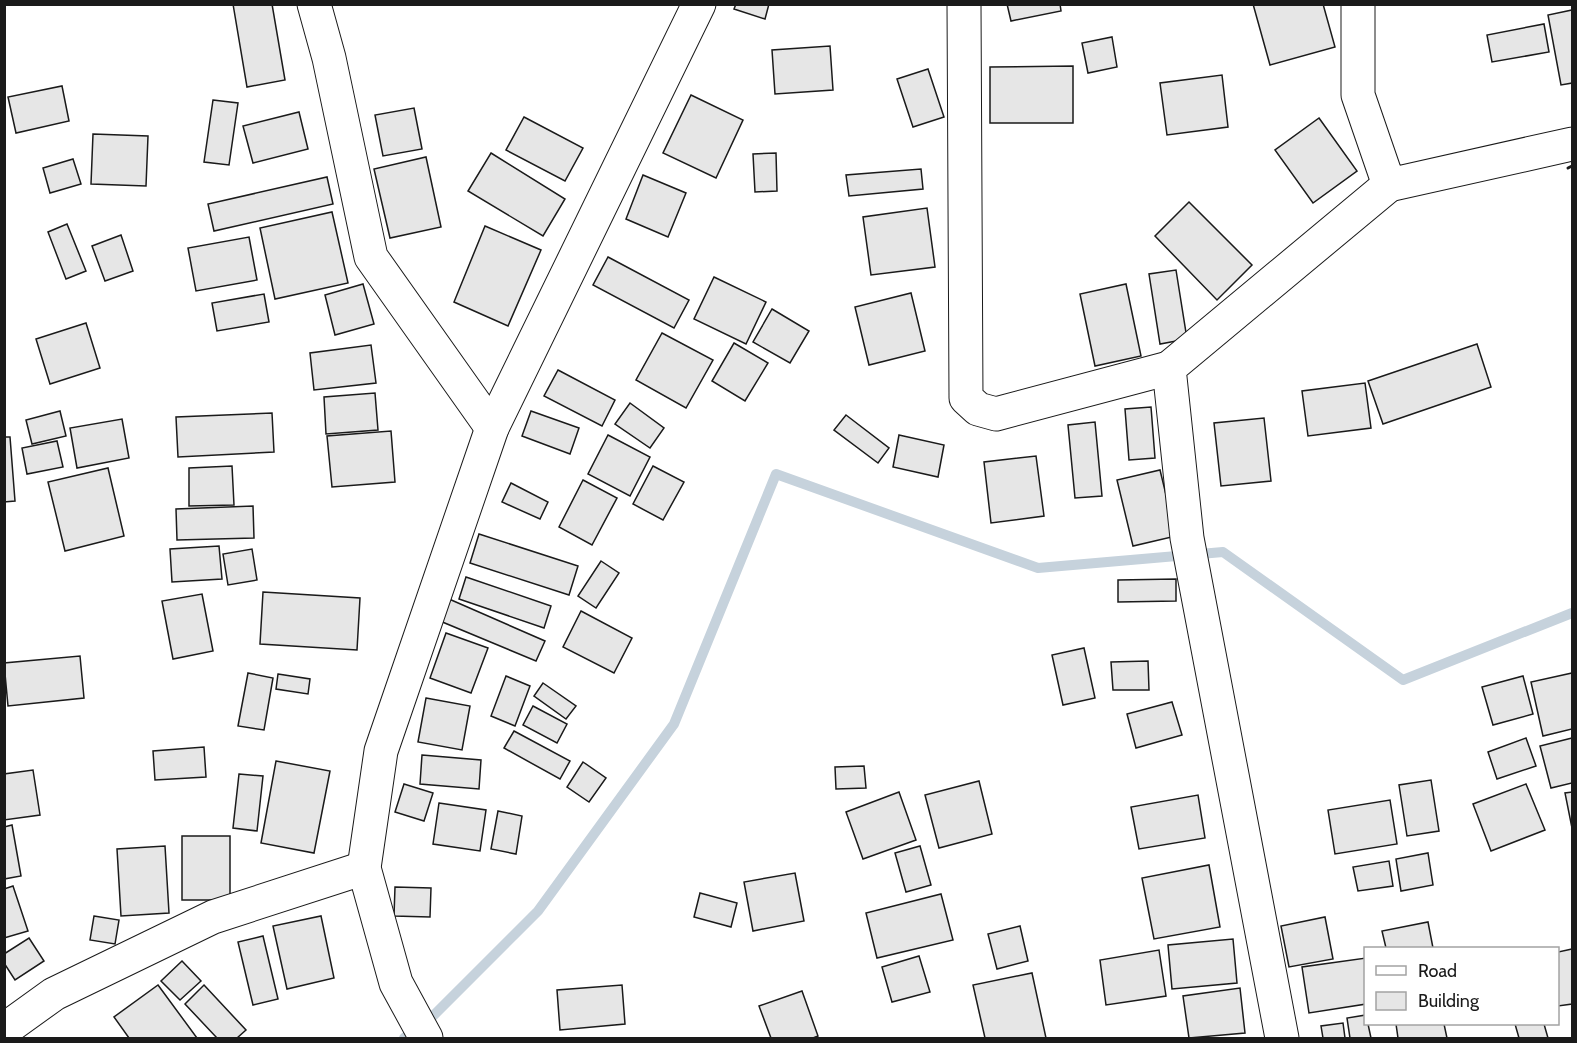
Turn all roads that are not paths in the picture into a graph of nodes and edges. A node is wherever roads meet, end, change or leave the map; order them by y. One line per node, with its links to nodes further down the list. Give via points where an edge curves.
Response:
1 (314, 4): 8 (street, via 371,257)
2 (699, 4): 8 (street)
3 (964, 4): 7 (street, via 966,398 978,410 996,414)
4 (1358, 4): 6 (street, via 1358,95)
5 (1572, 144): 6 (street)
6 (1389, 185): 7 (street)
7 (1168, 369): 12 (street, via 1186,538)
8 (492, 428): 9 (street, via 381,751)
9 (364, 868): 10 (street, via 213,917 54,994); 11 (street, via 396,983)
10 (4, 1030)
11 (426, 1038)
12 (1282, 1038)

